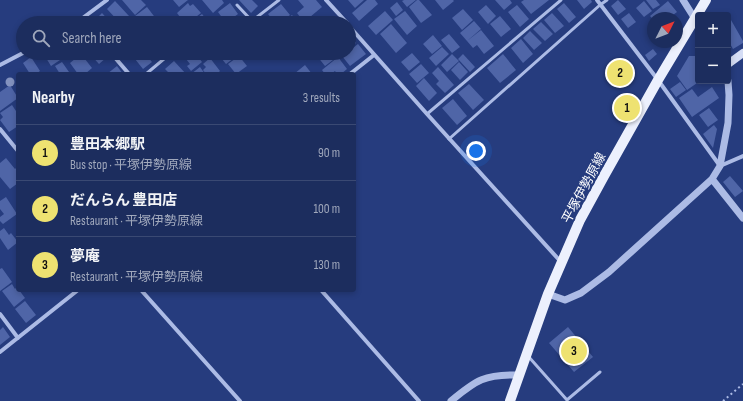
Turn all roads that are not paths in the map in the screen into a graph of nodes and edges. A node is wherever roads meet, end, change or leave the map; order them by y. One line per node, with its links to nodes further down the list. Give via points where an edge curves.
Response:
1 (107, 0): 12 (street)
2 (279, 0): 14 (lane)
3 (326, 0): 15 (street)
4 (561, 0): 31 (lane)
5 (597, 0): 10 (street)
6 (607, 0): 10 (lane)
7 (683, 0): 16 (street)
8 (706, 0): 11 (main road, 平塚伊勢原線)
9 (237, 5): 13 (lane)
10 (600, 5): 29 (street); 33 (lane)
11 (701, 12)
12 (89, 16)
13 (247, 16)
14 (258, 16)
15 (341, 16)
16 (695, 20)
17 (695, 24): 29 (main road, 平塚伊勢原線)
18 (356, 34): 20 (street)
19 (743, 53): 24 (main road)
20 (374, 55): 28 (street); 31 (street)
21 (16, 57): 25 (street)
22 (117, 60): 26 (street)
23 (163, 60): 27 (lane)
24 (731, 62)
25 (0, 65)
26 (128, 72)
27 (148, 72)
28 (353, 72)
29 (658, 80): 36 (street); 39 (main road, 平塚伊勢原線, via 580,220)
30 (728, 84): 36 (street, via 728,123)
31 (427, 114): 33 (street)
32 (0, 129): 34 (street)
33 (449, 139): 39 (street)
34 (16, 149)
35 (743, 156): 36 (street)
36 (720, 166): 37 (street)
37 (712, 179): 38 (street); 43 (street, via 609,272 581,293 565,300)
38 (743, 218)
39 (562, 263): 43 (main road, 平塚伊勢原線)
40 (76, 292): 45 (street)
41 (143, 292): 50 (street)
42 (323, 292): 51 (street)
43 (548, 294): 47 (main road, 平塚伊勢原線)
44 (0, 314): 45 (street)
45 (18, 338): 46 (street)
46 (0, 352)
47 (527, 355): 48 (lane, via 567,400); 49 (main road, 平塚伊勢原線)
48 (600, 372)
49 (519, 375): 52 (street, via 501,374 488,377 470,385); 53 (main road, 平塚伊勢原線)
50 (240, 401)
51 (419, 401)
52 (451, 401)
53 (510, 401)

